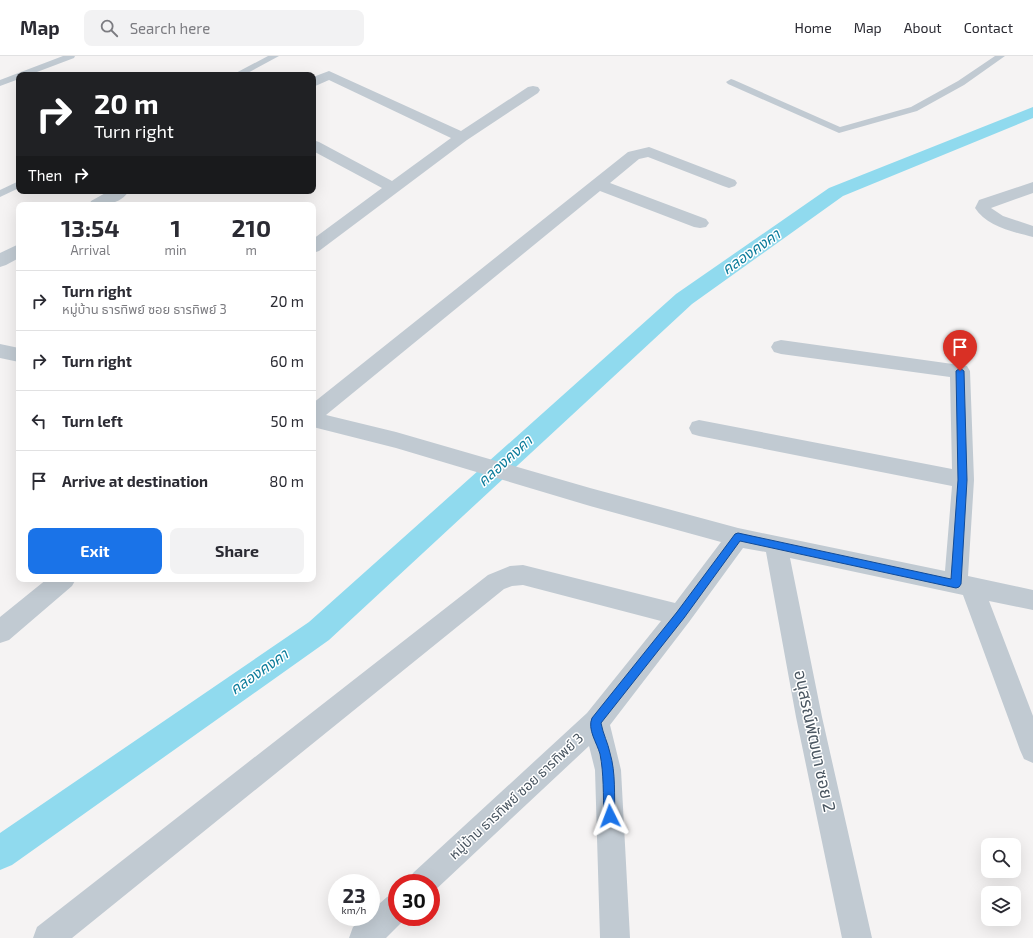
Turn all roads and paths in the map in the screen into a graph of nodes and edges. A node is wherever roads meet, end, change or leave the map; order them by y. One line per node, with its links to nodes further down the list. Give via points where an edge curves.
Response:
1 (71, 56): 4 (lane)
2 (275, 56): 5 (lane)
3 (1001, 56): 8 (lane, via 914,110 839,130)
4 (28, 72)
5 (243, 72)
6 (16, 77): 9 (lane)
7 (316, 82): 11 (street, via 329,75)
8 (731, 82)
9 (0, 83)
10 (533, 90): 11 (street)
11 (462, 137): 16 (street)
12 (316, 147): 16 (street)
13 (729, 183): 14 (street, via 649,152 634,155)
14 (598, 184): 21 (street); 29 (street)
15 (16, 186): 18 (lane)
16 (394, 188): 23 (street)
17 (1033, 188): 22 (street, via 985,204 983,208 991,217)
18 (0, 194)
19 (117, 194): 20 (street)
20 (102, 202)
21 (700, 223)
22 (1033, 232)
23 (316, 245)
24 (16, 252): 25 (street)
25 (0, 261)
26 (781, 347): 32 (street, via 960,371)
27 (0, 350): 28 (street)
28 (16, 354)
29 (316, 412)
30 (316, 420): 33 (street)
31 (699, 428): 32 (street)
32 (963, 480): 36 (street)
33 (738, 537): 34 (street); 38 (street, หมู่บ้าน ธารทิพย์ ซอย ธารทิพย์ 3)
34 (776, 544): 36 (street); 47 (street, อนุสรณ์พัฒนา ซอย 2, via 809,717)
35 (60, 582): 39 (street)
36 (964, 586): 37 (street); 41 (street)
37 (1033, 600)
38 (680, 615): 40 (street, หมู่บ้าน ธารทิพย์ ซอย ธารทิพย์ 3); 44 (street, via 523,575 510,576 496,582)
39 (0, 632)
40 (596, 722): 42 (street, หมู่บ้าน ธารทิพย์ ซอย ธารทิพย์ 3); 46 (street, via 608,770)
41 (1033, 750)
42 (433, 874)
43 (388, 915): 45 (street)
44 (48, 938)
45 (364, 938)
46 (615, 938)
47 (857, 938)

